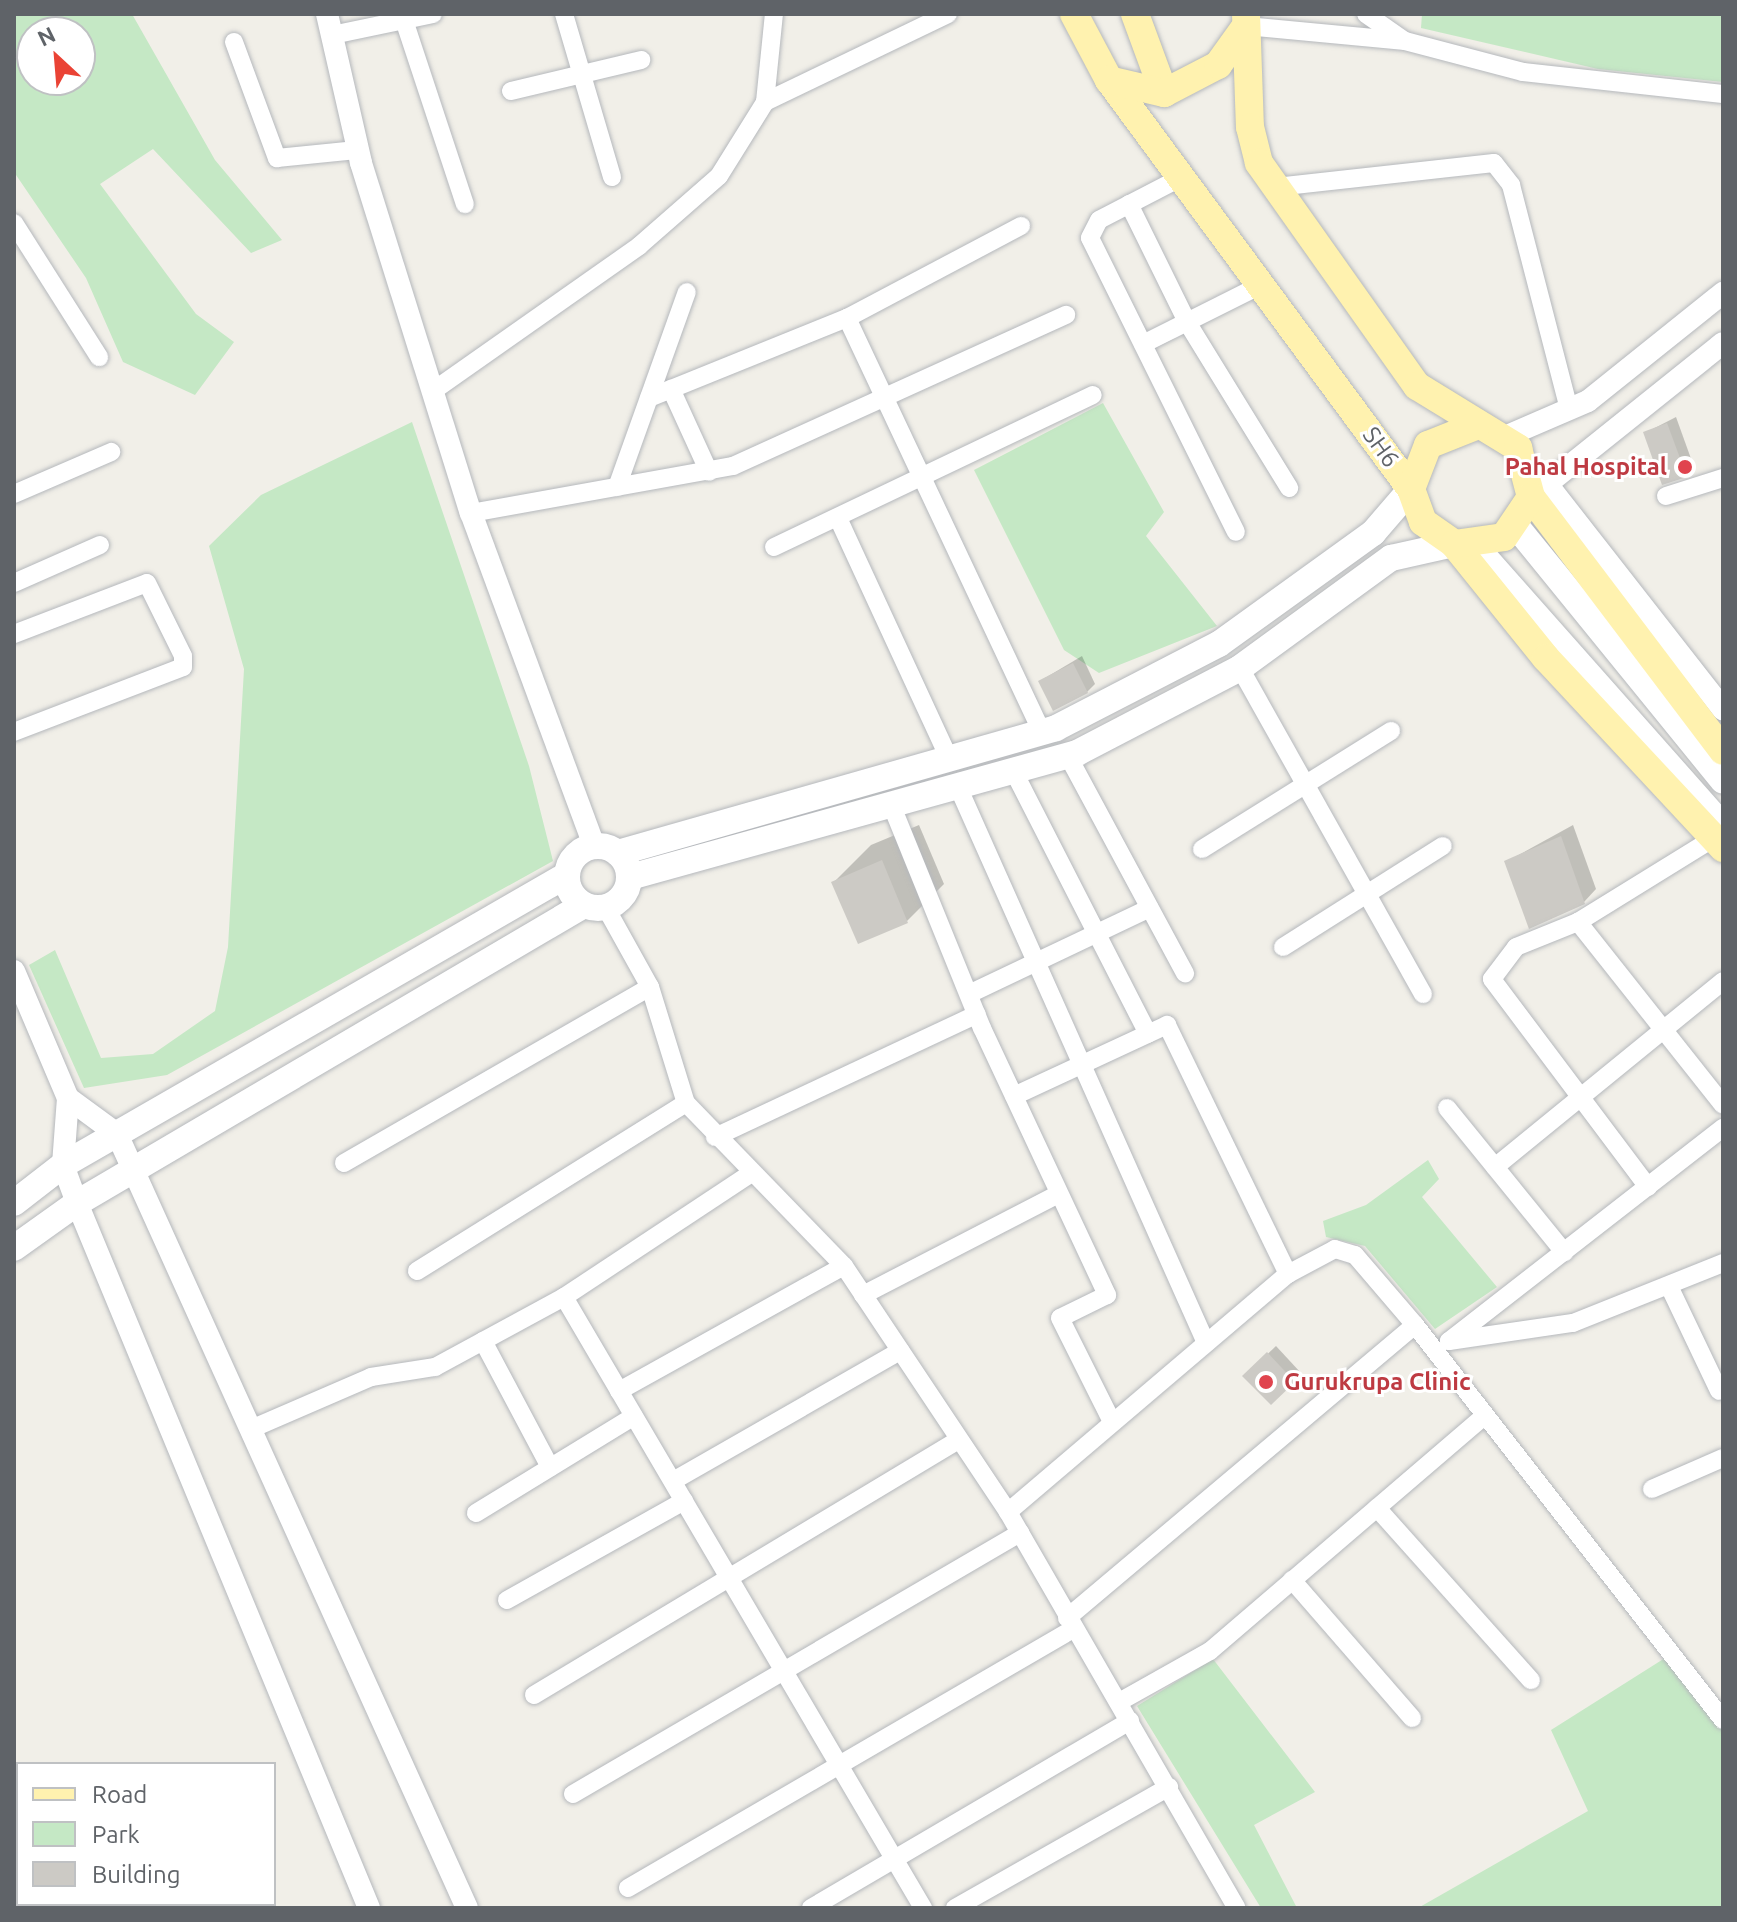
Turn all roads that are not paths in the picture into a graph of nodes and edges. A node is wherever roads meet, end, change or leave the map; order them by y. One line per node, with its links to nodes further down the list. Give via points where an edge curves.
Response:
1 (433, 14): 9 (street)
2 (564, 14): 16 (street)
3 (774, 14): 21 (street)
4 (948, 14): 21 (street)
5 (1063, 14): 14 (main road)
6 (1074, 14): 14 (main road, SH6)
7 (1135, 14): 19 (main road)
8 (1366, 14): 12 (street)
9 (404, 20): 11 (street); 26 (street)
10 (1246, 20): 12 (street); 19 (main road, via 1218,65); 25 (main road, via 1250,127 1259,163)
11 (329, 24): 22 (street)
12 (1405, 41): 20 (street, via 1523,72)
13 (234, 42): 22 (street, via 277,158)
14 (1086, 42): 17 (main road, SH6)
15 (641, 60): 16 (street)
16 (581, 73): 18 (street); 23 (street)
17 (1109, 80): 19 (main road); 24 (main road, SH6)
18 (511, 91)
19 (1164, 93)
20 (1723, 94)
21 (765, 102): 40 (street, via 747,138 686,210)
22 (357, 150): 40 (street)
23 (612, 177)
24 (1182, 177): 27 (street); 30 (main road, SH6)
25 (1276, 187): 44 (street, via 1494,163 1511,185); 45 (main road, via 1417,386)
26 (465, 204)
27 (1129, 204): 35 (street); 37 (street, via 1094,224 1090,238)
28 (14, 223): 38 (street)
29 (1021, 226): 34 (street)
30 (1261, 285): 35 (street); 53 (main road, SH6)
31 (687, 292): 42 (street)
32 (1723, 293): 44 (street)
33 (1066, 315): 43 (street)
34 (847, 318): 39 (street); 43 (street)
35 (1187, 322): 37 (street); 52 (street)
36 (1723, 343): 54 (street)
37 (1143, 344): 60 (street)
38 (99, 357)
39 (671, 389): 42 (street); 48 (street)
40 (433, 391): 57 (street)
41 (1093, 395): 49 (street)
42 (649, 398): 51 (street)
43 (886, 399): 48 (street); 49 (street)
44 (1569, 410): 46 (street)
45 (1476, 426): 46 (main road); 53 (main road, via 1428,445)
46 (1507, 436): 54 (main road, via 1528,463)
47 (111, 452): 55 (street)
48 (709, 472): 51 (street)
49 (923, 478): 58 (street); 70 (street)
50 (1723, 478): 56 (street)
51 (617, 487): 57 (street)
52 (1289, 488)
53 (1411, 489): 62 (main road, SH6, via 1423,522); 70 (main road, via 1373,533 1219,644)
54 (1539, 490): 59 (main road); 67 (street); 71 (main road, via 1596,590)
55 (14, 494)
56 (1666, 496)
57 (471, 513): 81 (street)
58 (838, 518): 63 (street); 73 (street)
59 (1516, 526): 62 (main road); 75 (main road)
60 (1236, 532)
61 (100, 545): 64 (street)
62 (1464, 545): 66 (main road, via 1391,558); 79 (main road, SH6, via 1546,658)
63 (774, 547)
64 (14, 583)
65 (14, 634): 69 (street, via 147,583 183,656 183,667)
66 (1240, 668): 72 (main road); 77 (street)
67 (1723, 709)
68 (1391, 731): 77 (street)
69 (14, 732)
70 (1042, 732): 73 (main road)
71 (1723, 751)
72 (1068, 756): 74 (main road); 87 (street)
73 (949, 758): 81 (main road)
74 (1014, 772): 76 (main road); 89 (street)
75 (1723, 781)
76 (959, 789): 78 (main road); 91 (street)
77 (1307, 790): 82 (street); 85 (street)
78 (893, 809): 84 (main road); 96 (street)
79 (1720, 838): 88 (street)
80 (1443, 846): 85 (street)
81 (606, 849): 83 (main road, via 575,856); 84 (main road)
82 (1202, 849)
83 (567, 875): 86 (main road); 109 (main road)
84 (630, 877): 86 (main road, via 623,897)
85 (1365, 891): 90 (street); 97 (street)
86 (595, 906): 95 (street); 114 (main road)
87 (1150, 908): 89 (street); 93 (street)
88 (1578, 922): 99 (street); 103 (street, via 1516,947 1492,979)
89 (1097, 934): 91 (street); 100 (street)
90 (1283, 947)
91 (1039, 962): 96 (street); 101 (street)
92 (14, 971): 104 (street)
93 (1185, 973)
94 (1723, 981): 99 (street)
95 (650, 987): 105 (street); 111 (street)
96 (969, 994): 98 (street)
97 (1423, 994)
98 (977, 1014): 102 (street); 110 (street)
99 (1666, 1030): 103 (street); 106 (street)
100 (1148, 1034): 101 (street); 125 (street, via 1167,1025)
101 (1083, 1067): 102 (street); 133 (street)
102 (1014, 1096): 117 (street)
103 (1579, 1097): 113 (street); 116 (street)
104 (68, 1098): 109 (street); 112 (street)
105 (686, 1103): 110 (street); 124 (street)
106 (1723, 1105)
107 (1447, 1108): 113 (street)
108 (1723, 1128): 116 (street)
109 (117, 1134): 112 (main road); 114 (street)
110 (715, 1137): 115 (street)
111 (344, 1163)
112 (63, 1165): 118 (main road); 119 (street)
113 (1495, 1167): 121 (street)
114 (134, 1172): 119 (main road); 140 (street)
115 (751, 1173): 123 (street); 128 (street)
116 (1648, 1187): 121 (street)
117 (1059, 1194): 127 (street); 139 (street, via 1107,1295 1060,1318)
118 (14, 1203)
119 (77, 1203): 120 (main road); 168 (street)
120 (14, 1248)
121 (1564, 1252): 132 (street)
122 (1723, 1263): 126 (street)
123 (844, 1266): 127 (street); 135 (street)
124 (417, 1271)
125 (1288, 1274): 129 (street, via 1335,1249 1355,1255); 133 (street)
126 (1669, 1286): 132 (street, via 1573,1323); 136 (street)
127 (863, 1295): 134 (street)
128 (564, 1297): 130 (street); 135 (street)
129 (1415, 1325): 131 (street); 154 (street)
130 (483, 1341): 140 (street, via 435,1367 371,1377); 143 (street)
131 (1427, 1341): 132 (street); 138 (street)
132 (1449, 1341)
133 (1206, 1343): 139 (street)
134 (900, 1351): 141 (street); 144 (street)
135 (619, 1391): 137 (street)
136 (1719, 1391)
137 (634, 1416): 143 (street); 144 (street)
138 (1483, 1417): 147 (street); 160 (street)
139 (1112, 1422): 148 (street)
140 (251, 1429): 169 (street)
141 (959, 1440): 148 (street); 151 (street)
142 (1723, 1458): 145 (street)
143 (550, 1467): 149 (street)
144 (673, 1481): 146 (street)
145 (1652, 1489)
146 (684, 1501): 151 (street); 153 (street)
147 (1377, 1508): 152 (street); 156 (street)
148 (1008, 1512): 150 (street)
149 (476, 1513)
150 (1020, 1533): 154 (street); 155 (street)
151 (728, 1576): 155 (street); 157 (street)
152 (1292, 1580): 158 (street, via 1210,1651); 159 (street)
153 (507, 1600)
154 (1070, 1624): 158 (street); 162 (street)
155 (783, 1669): 162 (street); 164 (street)
156 (1531, 1680)
157 (534, 1695)
158 (1119, 1702): 161 (street)
159 (1412, 1718)
160 (1723, 1720)
161 (1130, 1721): 163 (street); 165 (street)
162 (841, 1768): 165 (street); 166 (street)
163 (1169, 1787): 167 (street); 172 (street)
164 (573, 1794)
165 (895, 1860): 170 (street); 171 (street)
166 (628, 1888)
167 (1229, 1905)
168 (369, 1908)
169 (467, 1908)
170 (811, 1908)
171 (923, 1908)
172 (955, 1908)

